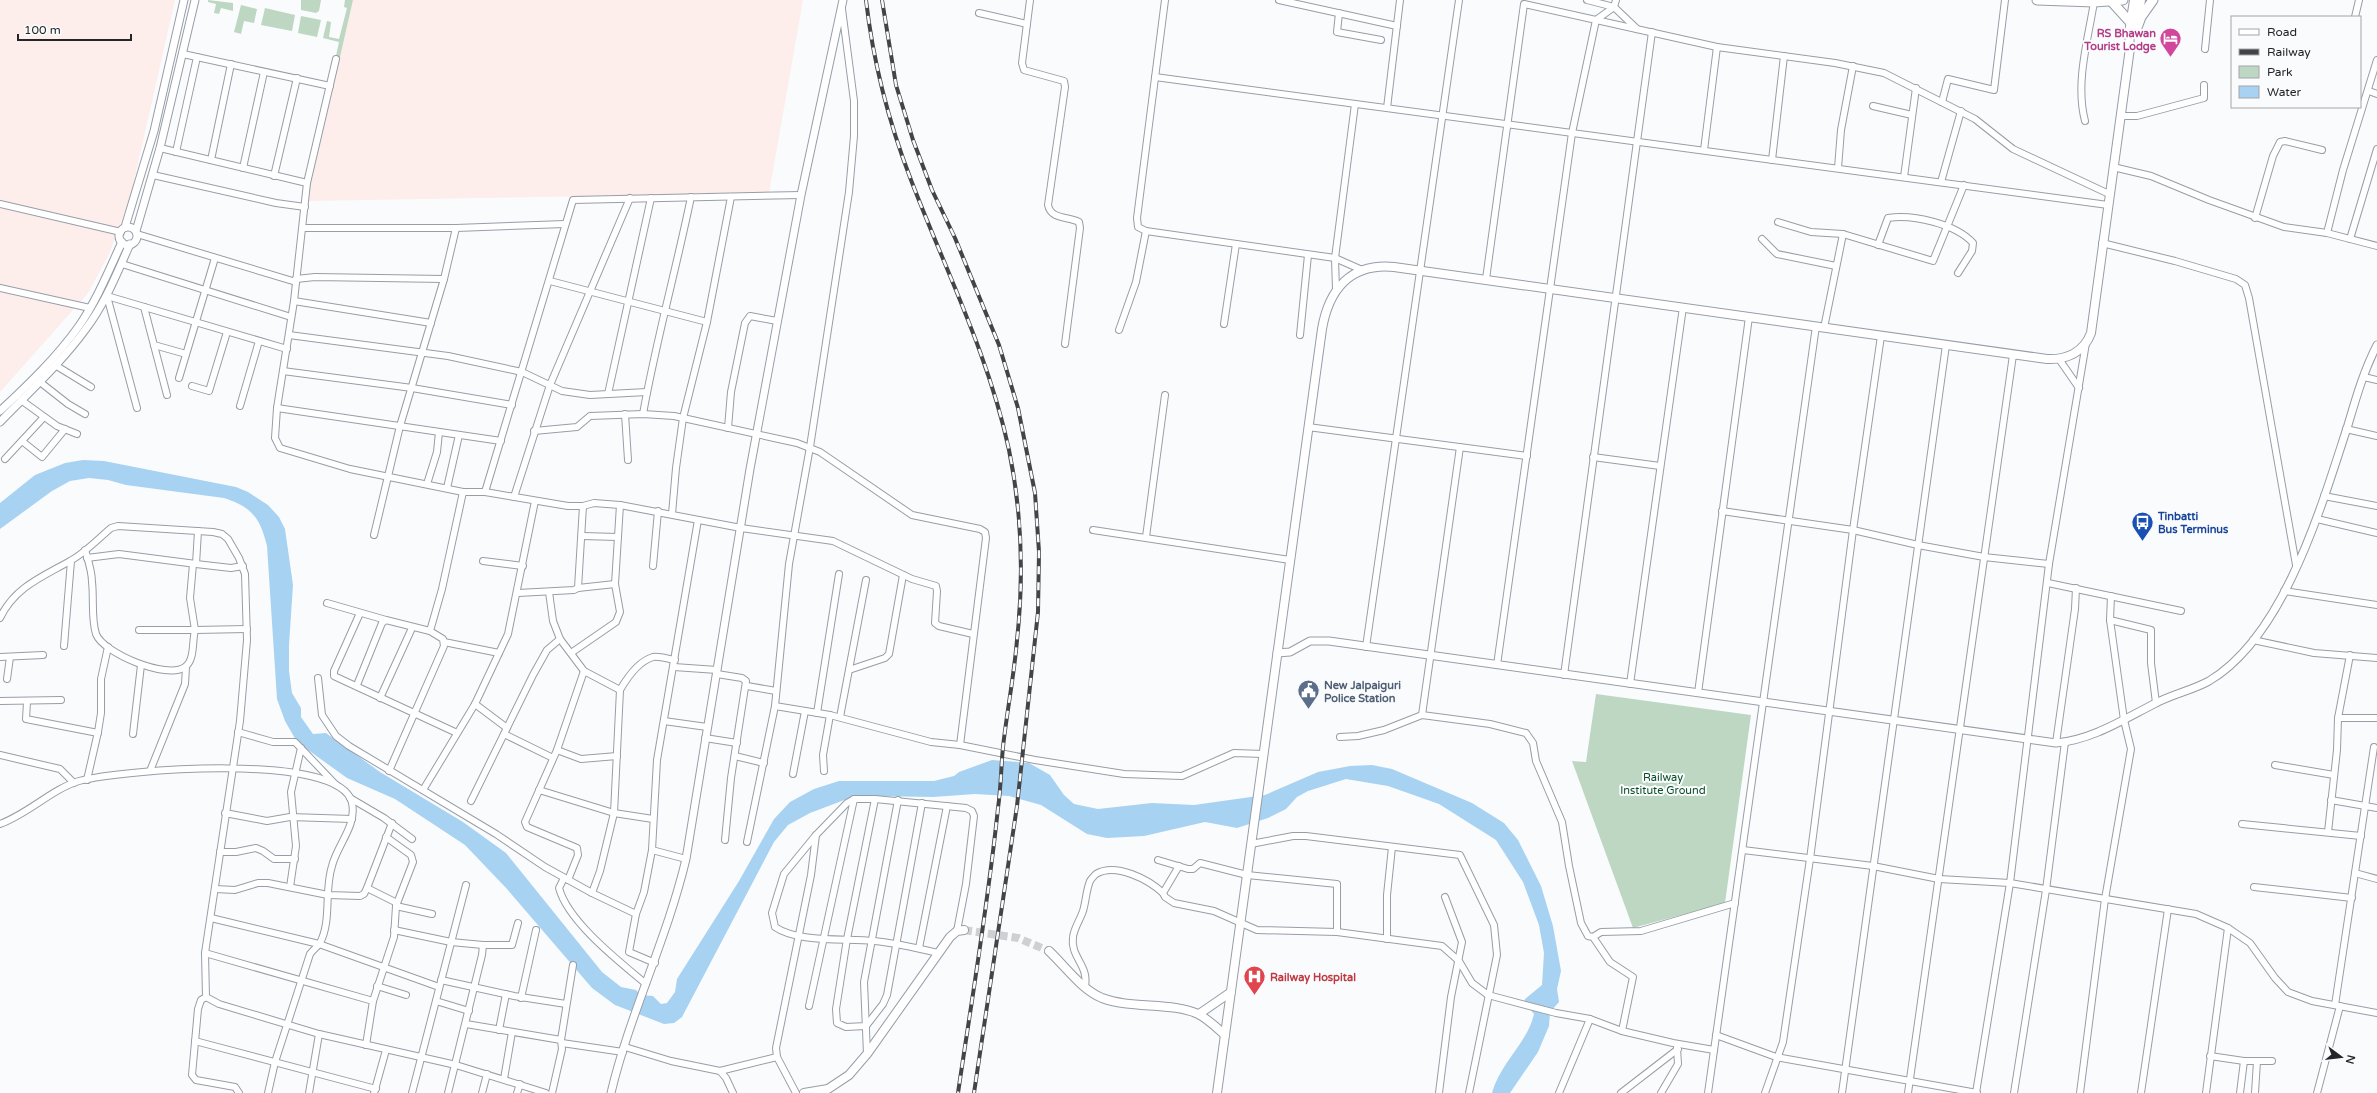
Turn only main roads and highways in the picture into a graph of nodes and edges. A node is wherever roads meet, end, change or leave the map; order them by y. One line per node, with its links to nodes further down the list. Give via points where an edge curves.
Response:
1 (2037, 0): 6 (main road)
2 (2123, 0): 6 (main road)
3 (2134, 0): 7 (main road)
4 (2141, 0): 8 (main road)
5 (2153, 0): 8 (main road, via 2140,17)
6 (2112, 2): 7 (main road)
7 (2131, 23): 9 (main road)
8 (2135, 33): 9 (main road)
9 (2130, 48): 12 (main road, via 2091,333 2086,343 2073,354 2059,359 2013,355 1386,266 1362,270 1348,278 1336,290 1323,320)
10 (960, 931): 15 (main road, via 938,952 867,1054 840,1083 828,1089)
11 (1049, 951): 13 (main road, via 1085,986 1102,998)
12 (1231, 992): 13 (main road); 14 (main road)
13 (1199, 1014): 14 (main road)
14 (1225, 1035): 16 (main road)
15 (804, 1093)
16 (1217, 1093)

